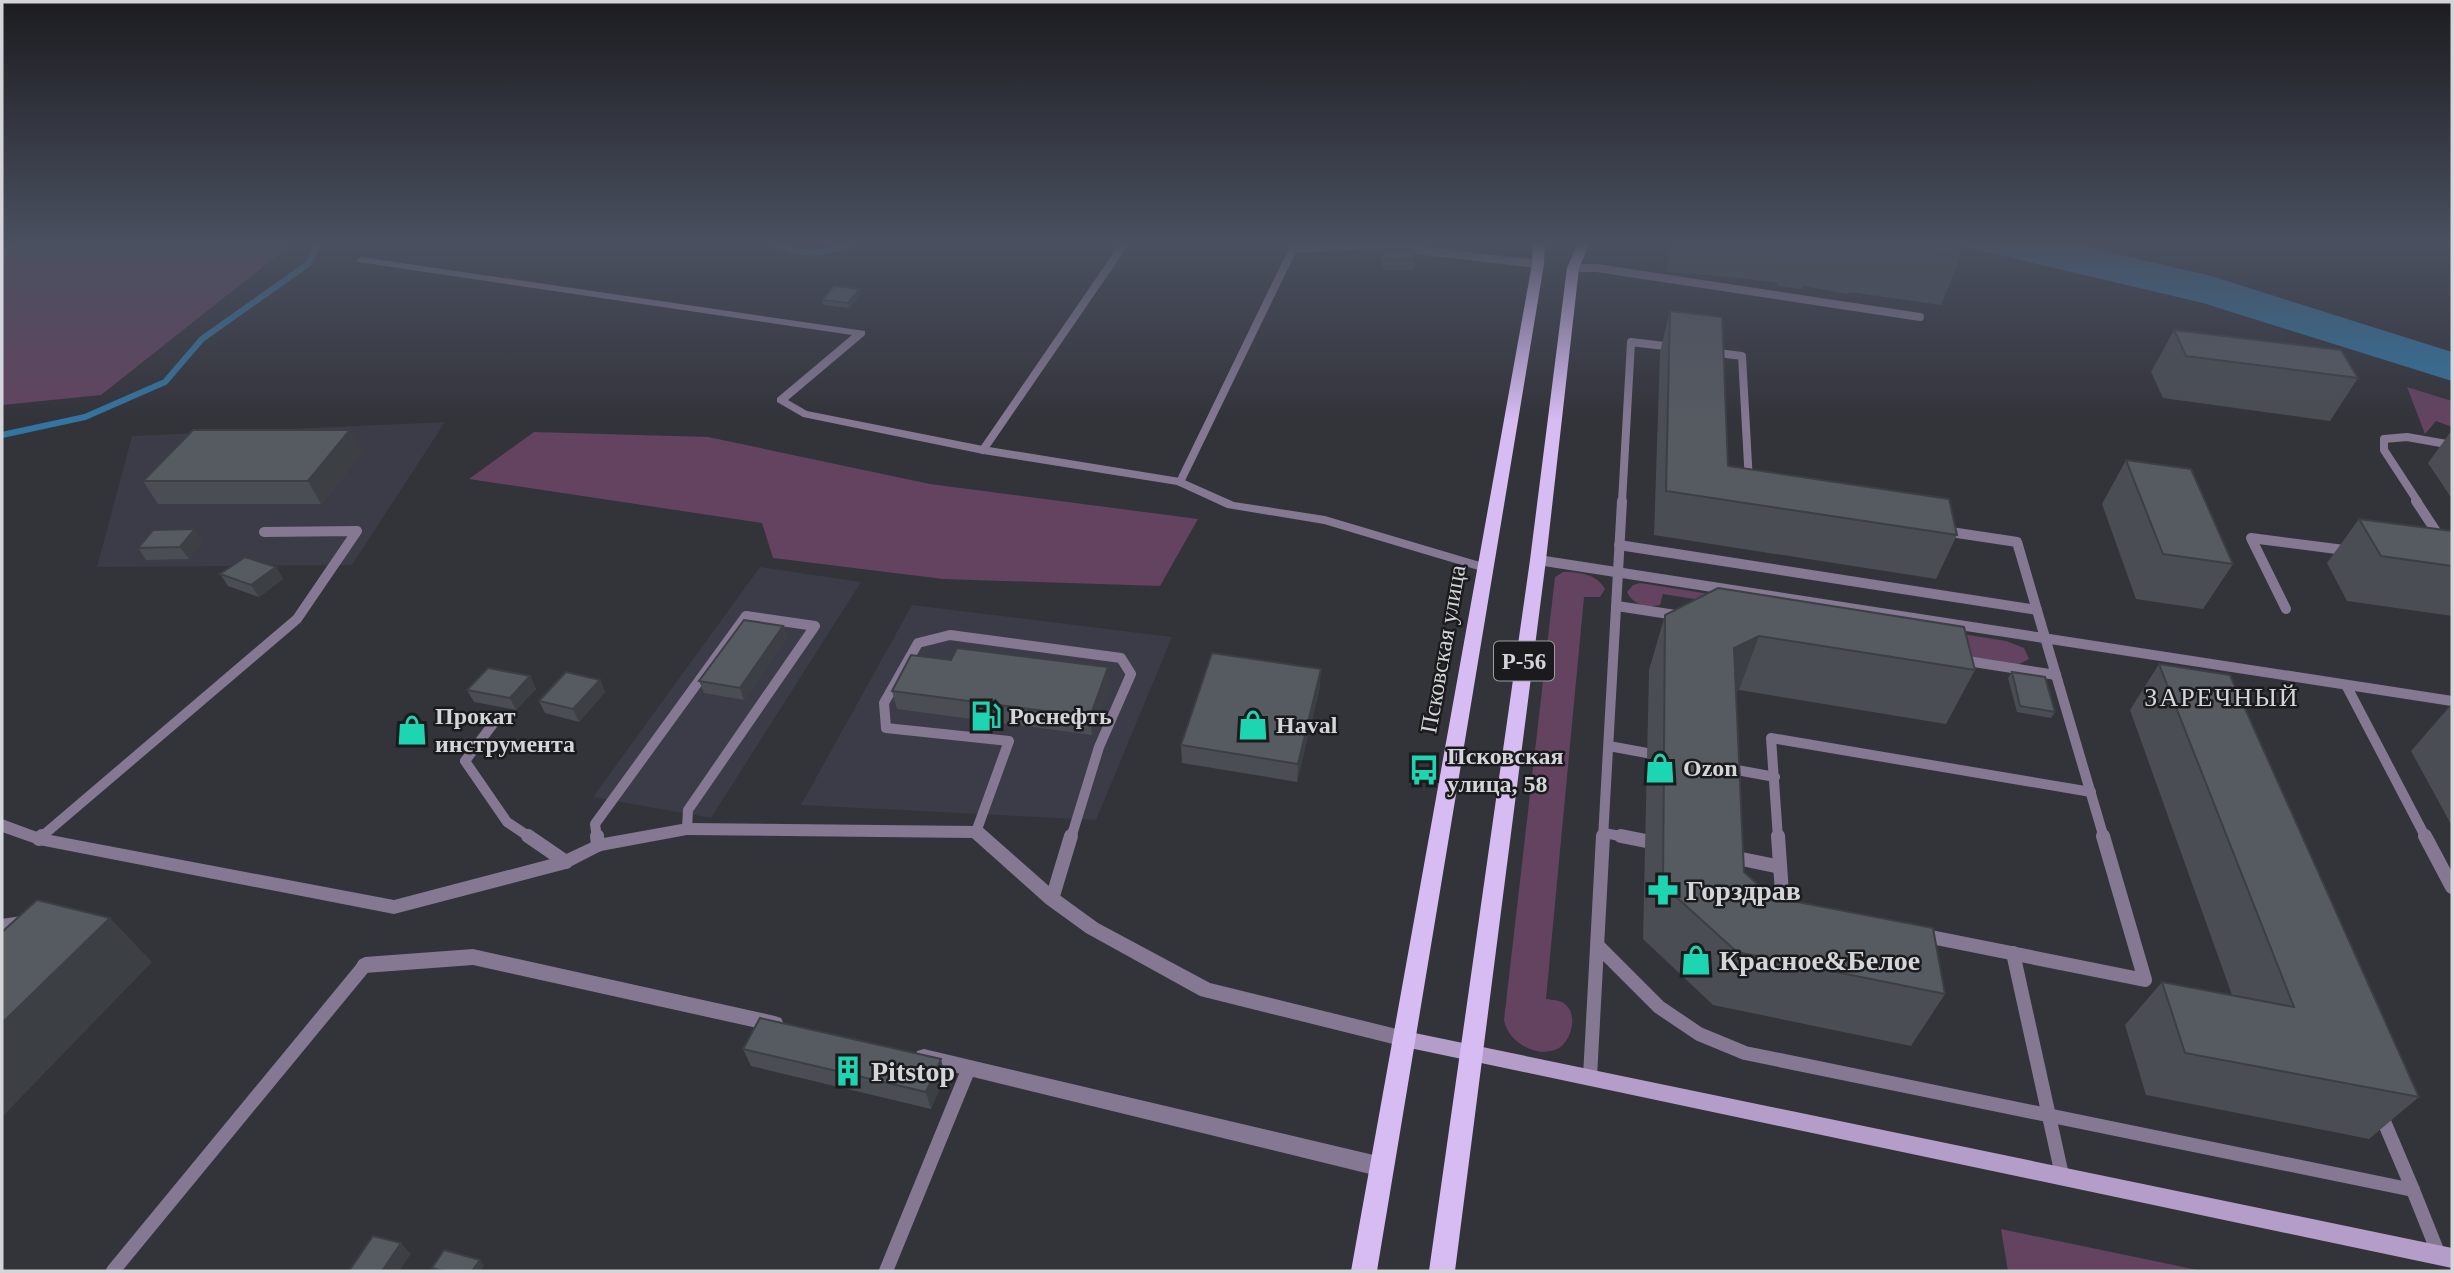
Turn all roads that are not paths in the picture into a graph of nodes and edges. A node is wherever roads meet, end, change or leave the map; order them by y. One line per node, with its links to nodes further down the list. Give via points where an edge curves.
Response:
1 (655, 302): 11 (street, via 861,332 781,400 803,414)
2 (1084, 302): 11 (lane)
3 (1267, 302): 12 (lane)
4 (1531, 302): 20 (main road, Псковская улица)
5 (1569, 302): 19 (main road, Р-56)
6 (1824, 302): 7 (lane)
7 (1920, 317)
8 (1687, 349): 16 (lane, via 1631,342)
9 (1700, 351): 13 (lane, via 1742,356)
10 (2452, 445): 17 (lane, via 2384,439 2384,450 2429,518 2444,544)
11 (983, 450): 12 (street)
12 (1180, 482): 20 (street, via 1231,505 1325,520)
13 (1750, 489)
14 (1937, 530): 24 (lane, via 2018,542)
15 (264, 532): 41 (lane, via 357,531 297,619)
16 (1619, 545): 21 (lane); 24 (lane)
17 (2443, 551)
18 (2370, 553): 23 (lane, via 2251,538)
19 (1538, 560): 21 (lane); 59 (main road, Р-56)
20 (1485, 568): 57 (main road, Псковская улица)
21 (1618, 571): 22 (lane); 26 (lane)
22 (1617, 606): 25 (lane); 32 (lane)
23 (2286, 609)
24 (2037, 610): 26 (lane)
25 (1699, 619)
26 (2045, 638): 28 (lane); 29 (lane)
27 (1946, 658): 28 (lane)
28 (2056, 675): 36 (lane)
29 (2346, 685): 30 (lane); 47 (lane)
30 (2452, 701)
31 (496, 720): 45 (lane, via 465,761 508,822)
32 (1609, 746): 33 (lane); 40 (lane)
33 (1647, 753)
34 (1716, 766): 35 (lane)
35 (1775, 777): 36 (lane, via 1771,738); 46 (lane)
36 (2091, 792): 54 (lane, via 2145,980)
37 (2, 825): 41 (street)
38 (687, 829): 39 (street); 43 (street); 43 (lane, via 688,810 815,626 746,616 595,824)
39 (976, 832): 48 (street); 48 (lane, via 1009,741 886,728 884,703 918,643 950,635 1121,658 1132,674 1099,747)
40 (1604, 832): 42 (lane); 53 (lane)
41 (39, 839): 45 (street, via 394,907)
42 (1646, 841)
43 (597, 845): 45 (street)
44 (1718, 855): 46 (lane)
45 (566, 862)
46 (1780, 867): 49 (lane, via 1783,907)
47 (2452, 887)
48 (1052, 899): 57 (street, via 1092,928 1206,990)
49 (1797, 910)
50 (35, 921): 51 (lane)
51 (2, 926)
52 (1905, 932): 54 (lane)
53 (1598, 946): 61 (lane); 63 (lane, via 1659,1007 1699,1034 1745,1053)
54 (2013, 953): 63 (lane)
55 (365, 965): 56 (street, via 473,957); 68 (lane)
56 (795, 1028)
57 (1405, 1040): 59 (street); 64 (main road, Псковская улица)
58 (902, 1052): 60 (street)
59 (1472, 1054): 61 (street); 71 (main road, Р-56)
60 (969, 1068): 64 (street); 69 (lane)
61 (1590, 1077): 65 (street)
62 (2375, 1101): 66 (lane)
63 (2048, 1117): 65 (lane); 66 (lane)
64 (1382, 1167): 70 (main road, Псковская улица)
65 (2062, 1175): 67 (street)
66 (2413, 1190): 67 (lane)
67 (2446, 1256)
68 (113, 1271)
69 (886, 1271)
70 (1364, 1271)
71 (1442, 1271)

